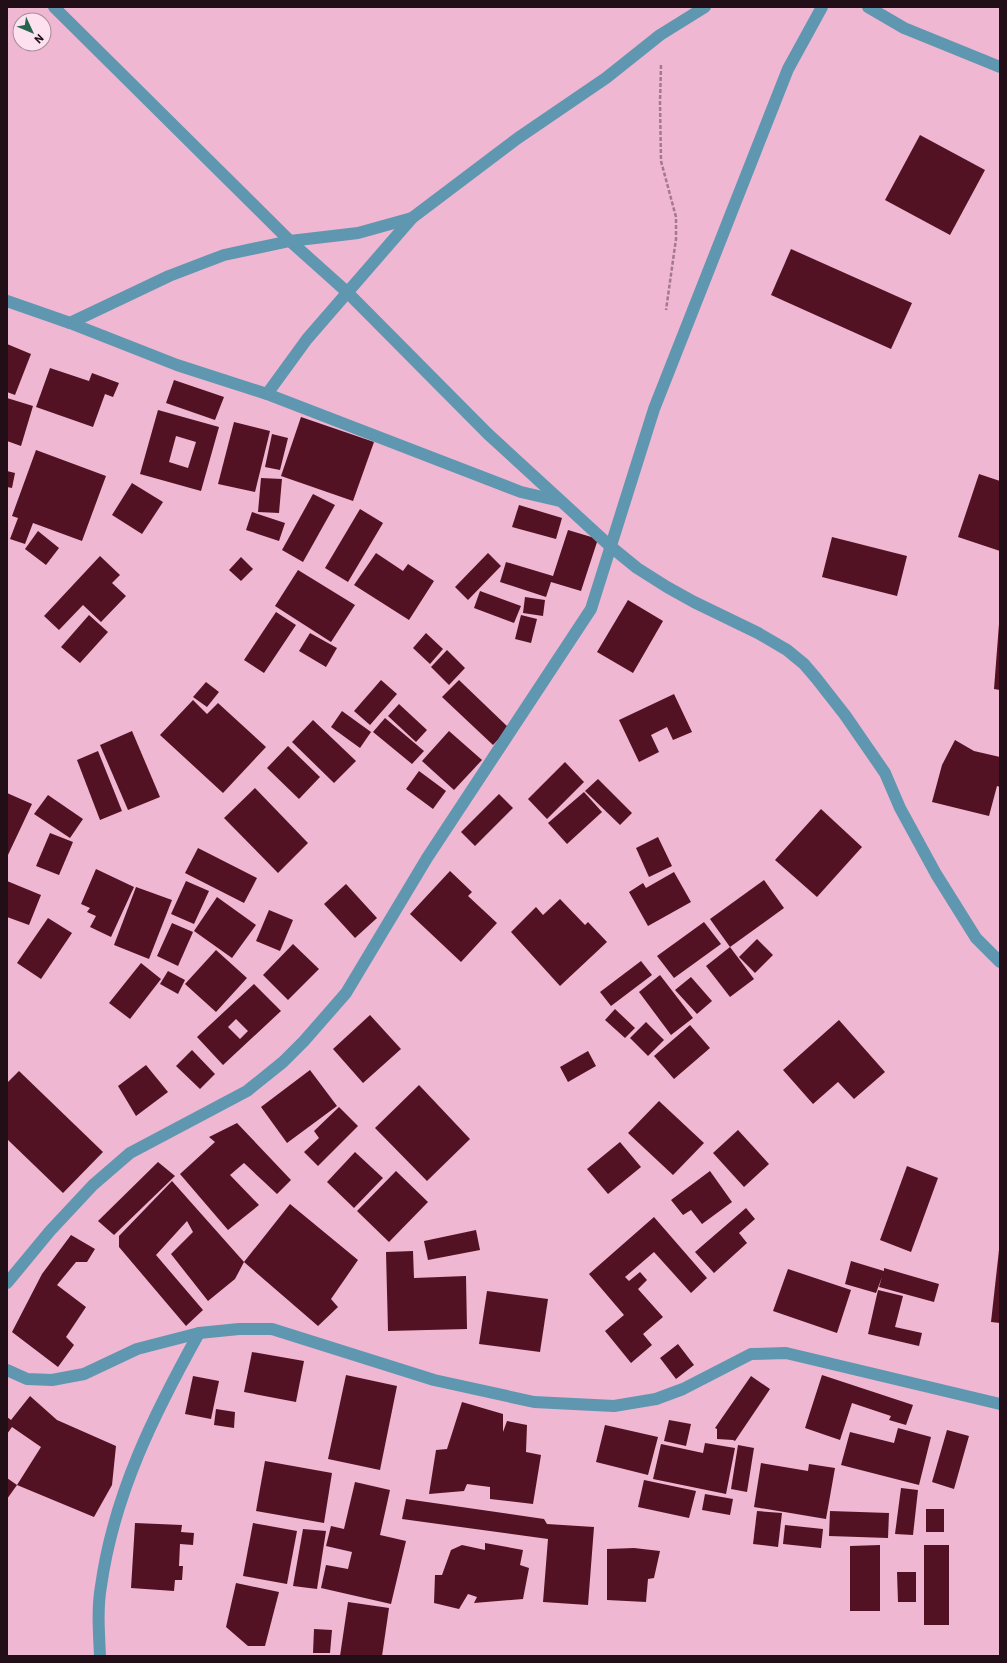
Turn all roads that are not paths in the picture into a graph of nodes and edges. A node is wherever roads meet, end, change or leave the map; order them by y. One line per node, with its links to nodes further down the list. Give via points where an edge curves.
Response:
1 (54, 7): 7 (street)
2 (705, 7): 6 (street, via 660,35 606,78 518,138)
3 (822, 7): 13 (street, via 788,69 688,322 654,409)
4 (868, 7): 5 (street, via 904,28)
5 (1000, 67)
6 (412, 218): 7 (street, via 358,233); 8 (street)
7 (290, 241): 8 (street); 10 (street, via 224,255 169,276)
8 (347, 292): 11 (street, via 307,339); 12 (street, via 488,434)
9 (7, 301): 10 (street)
10 (70, 323): 11 (street, via 177,365)
11 (267, 394): 12 (street, via 521,492)
12 (560, 501): 13 (street)
13 (610, 546): 14 (street, via 637,568 667,587 758,633 787,650 804,664 845,715 885,773 900,808 936,874 976,938); 15 (street, via 591,609 427,858 346,993 283,1062 247,1091 130,1153 93,1185 50,1231)
14 (1000, 962)
15 (7, 1284)
16 (199, 1333): 17 (street, via 137,1349 84,1374 52,1380 27,1379); 18 (street, via 272,1328 434,1380 534,1402 614,1406 656,1399 683,1389 751,1354 786,1352); 19 (street, via 155,1415 125,1487 111,1532 100,1587)
17 (7, 1370)
18 (1000, 1404)
19 (100, 1656)

